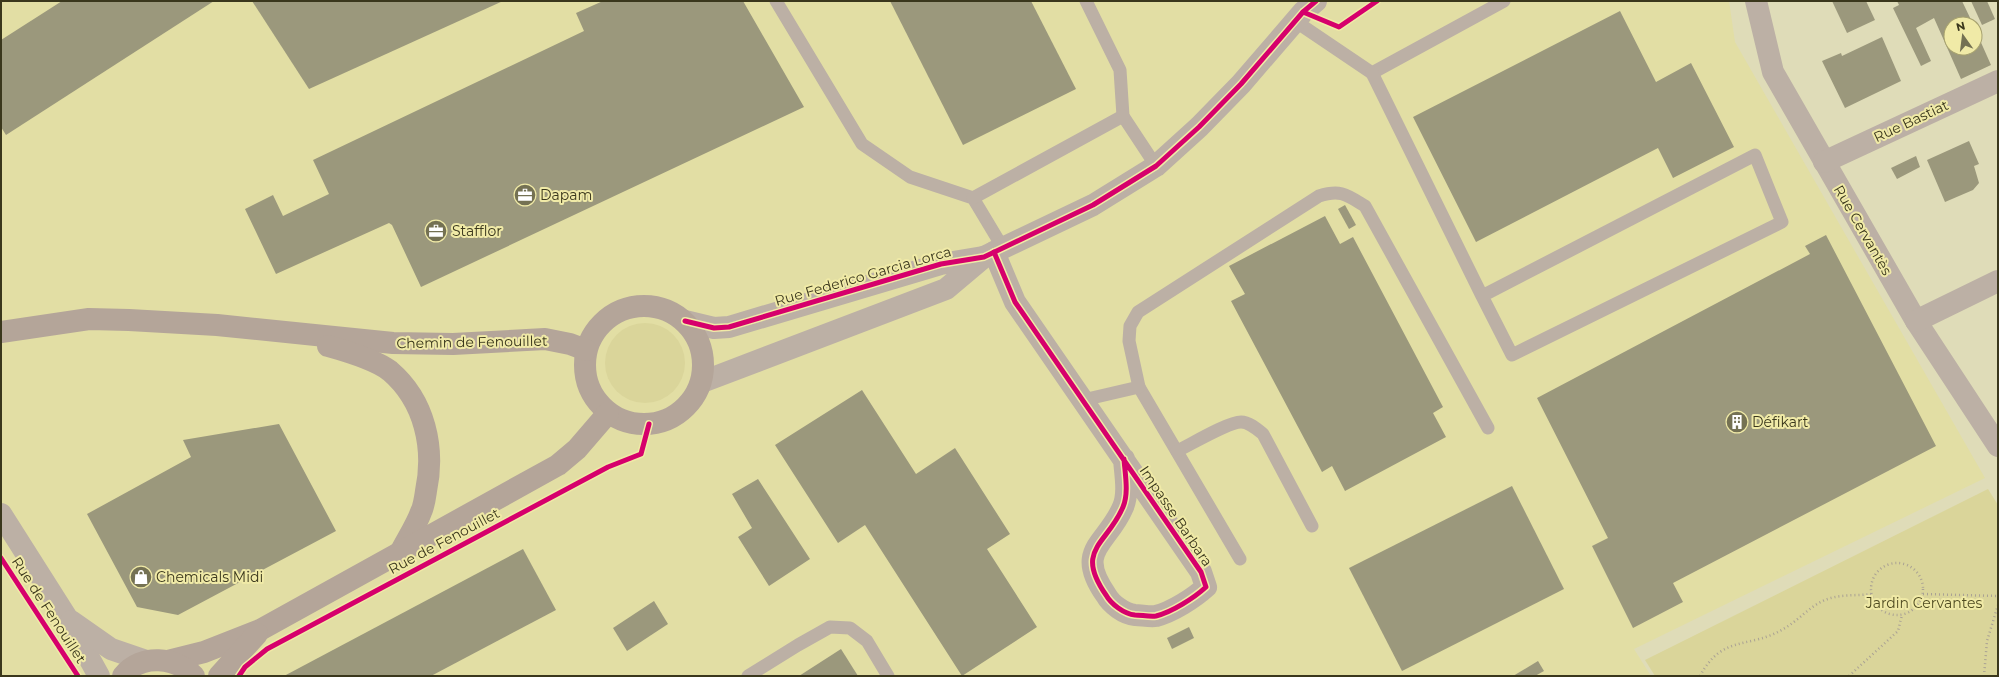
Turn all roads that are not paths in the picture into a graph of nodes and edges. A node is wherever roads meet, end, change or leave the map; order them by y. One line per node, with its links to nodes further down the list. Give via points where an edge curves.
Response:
1 (776, 1): 12 (lane, via 862,144 910,177)
2 (1086, 1): 9 (lane, via 1120,70)
3 (1316, 1): 6 (street, Rue Federico Garcia Lorca)
4 (1504, 1): 7 (lane)
5 (1756, 1): 10 (street, Rue Cervantès, via 1773,72)
6 (1295, 22): 7 (lane); 11 (street, Rue Federico Garcia Lorca, via 1241,84)
7 (1372, 72): 15 (lane)
8 (1998, 80): 10 (street, Rue Bastiat)
9 (1123, 116): 11 (lane); 12 (lane)
10 (1824, 162): 17 (street, Rue Cervantès)
11 (1156, 166): 13 (street, Rue Federico Garcia Lorca, via 1093,205)
12 (973, 198): 13 (lane)
13 (994, 252): 16 (street, Rue Federico Garcia Lorca, via 942,264 729,327 714,328); 21 (street, Rue Federico Garcia Lorca, via 946,289); 23 (street, Impasse Barbara, via 1015,302)
14 (1998, 281): 17 (street)
15 (1482, 296): 15 (lane, via 1755,156 1782,222 1512,355)
16 (685, 321): 20 (street, via 676,314 655,307 622,310 603,322); 21 (street, via 696,337 703,356)
17 (1916, 321): 26 (street, Rue Cervantès)
18 (1, 332): 19 (street, Chemin de Fenouillet, via 97,319 165,321)
19 (285, 332): 20 (street, Chemin de Fenouillet, via 393,343 453,344 545,339); 31 (street, Chemin de Fenouillet, via 358,355 390,371 410,393 425,424 430,452 429,478 422,511)
20 (586, 350): 24 (street, via 584,368 588,385 596,400)
21 (702, 382): 24 (street, via 688,405 675,416 658,423 632,424)
22 (1139, 387): 23 (lane); 25 (lane, via 1129,341 1130,326 1138,312 1319,196 1332,192 1346,195 1365,206); 27 (lane)
23 (1083, 400): 28 (street, Impasse Barbara)
24 (608, 413): 31 (street, Rue de Fenouillet, via 577,449 558,465)
25 (1488, 428)
26 (1998, 446)
27 (1177, 451): 30 (lane, via 1228,426 1241,422 1254,427 1263,434); 32 (lane)
28 (1124, 459): 28 (street, Impasse Barbara, via 1124,507 1096,546 1091,563 1097,583 1110,602 1130,614 1155,616 1195,597 1206,587 1201,572)
29 (1, 514): 33 (street, Rue de Fenouillet)
30 (1312, 526)
31 (400, 553): 34 (street, Rue de Fenouillet)
32 (1240, 559)
33 (67, 618): 35 (street, Rue de Fenouillet, via 110,649); 37 (street, Rue de Fenouillet)
34 (260, 630): 36 (street, Rue de Fenouillet, via 204,652); 40 (street, Rue de Fenouillet)
35 (146, 661): 36 (street, Rue de Fenouillet); 38 (street)
36 (168, 661): 39 (street, Rue de Fenouillet, via 188,670)
37 (99, 676)
38 (123, 676)
39 (194, 676)
40 (219, 676)
41 (748, 676): 42 (lane, via 830,627 850,628 867,641)
42 (888, 676)

